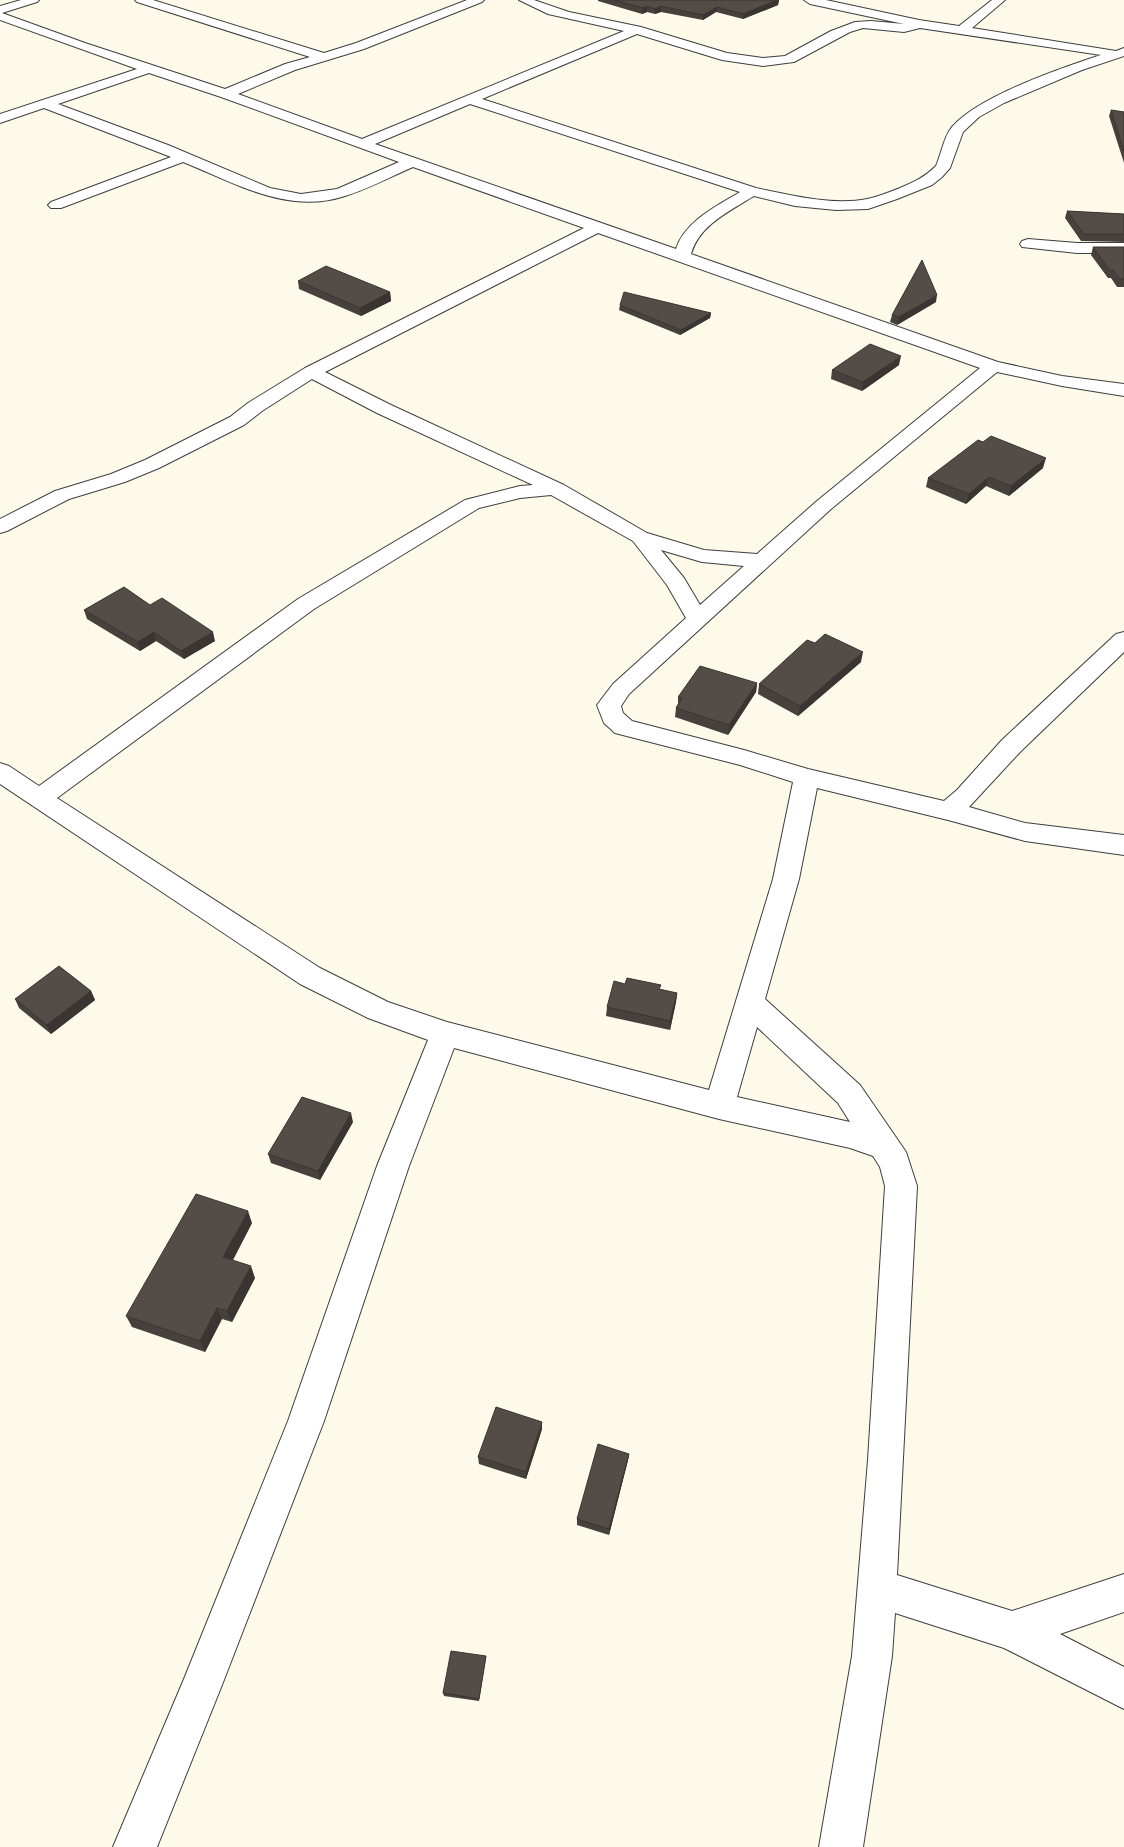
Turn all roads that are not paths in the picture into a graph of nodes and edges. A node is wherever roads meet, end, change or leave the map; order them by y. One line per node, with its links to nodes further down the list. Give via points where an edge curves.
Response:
1 (33, 0): 8 (street)
2 (141, 0): 16 (street)
3 (478, 0): 16 (street)
4 (526, 0): 12 (street, via 552,12)
5 (810, 0): 7 (street)
6 (999, 0): 14 (street)
7 (838, 3): 10 (street)
8 (0, 10)
9 (0, 16): 11 (street)
10 (919, 24): 12 (street, via 911,28 871,24 854,26 794,58 762,62 705,50); 14 (street)
11 (23, 25): 13 (street); 17 (street)
12 (637, 30): 19 (street)
13 (0, 31)
14 (961, 31): 15 (street)
15 (1122, 53): 25 (street, via 1092,61 999,100 974,114 957,130 938,174 892,196 868,204 836,205 795,201)
16 (324, 57): 18 (street, via 290,67)
17 (148, 69): 18 (street); 20 (street)
18 (226, 94): 22 (street)
19 (471, 100): 22 (street); 25 (street)
20 (45, 104): 21 (street); 23 (street)
21 (0, 119)
22 (364, 143): 24 (street)
23 (183, 157): 24 (street, via 265,191 301,199 340,194); 26 (street)
24 (412, 162): 27 (street)
25 (752, 191): 30 (street, via 692,235)
26 (56, 205)
27 (599, 226): 30 (street); 32 (street)
28 (1028, 244): 29 (street)
29 (1124, 248)
30 (682, 256): 31 (street)
31 (993, 366): 34 (street); 41 (street, via 824,505)
32 (311, 372): 36 (street); 39 (street, via 237,421 152,464 62,495)
33 (1124, 377): 34 (street)
34 (1062, 381): 35 (street)
35 (1124, 390)
36 (479, 452): 37 (street); 38 (street, via 489,479 487,489)
37 (556, 489): 38 (street, via 520,492); 40 (street)
38 (472, 504): 46 (street, via 306,604)
39 (0, 527)
40 (640, 537): 41 (street, via 702,556); 42 (street, via 676,583)
41 (764, 561): 42 (street)
42 (698, 619): 45 (street, via 621,689 608,705 612,717 624,726)
43 (1124, 639): 47 (street)
44 (0, 772): 46 (street)
45 (808, 777): 47 (street); 49 (street, via 786,879)
46 (39, 798): 50 (street, via 310,976 378,1010)
47 (948, 811): 48 (street, via 1025,832)
48 (1124, 846)
49 (750, 1002): 51 (street); 52 (street, via 849,1094)
50 (446, 1034): 51 (street); 57 (street, via 393,1166 306,1421)
51 (719, 1106): 52 (street, via 850,1135)
52 (884, 1146): 53 (street, via 895,1162 901,1186)
53 (877, 1588): 55 (street); 58 (street, via 872,1656)
54 (1124, 1593): 55 (street)
55 (1012, 1631): 56 (street)
56 (1124, 1689)
57 (135, 1847)
58 (841, 1847)

